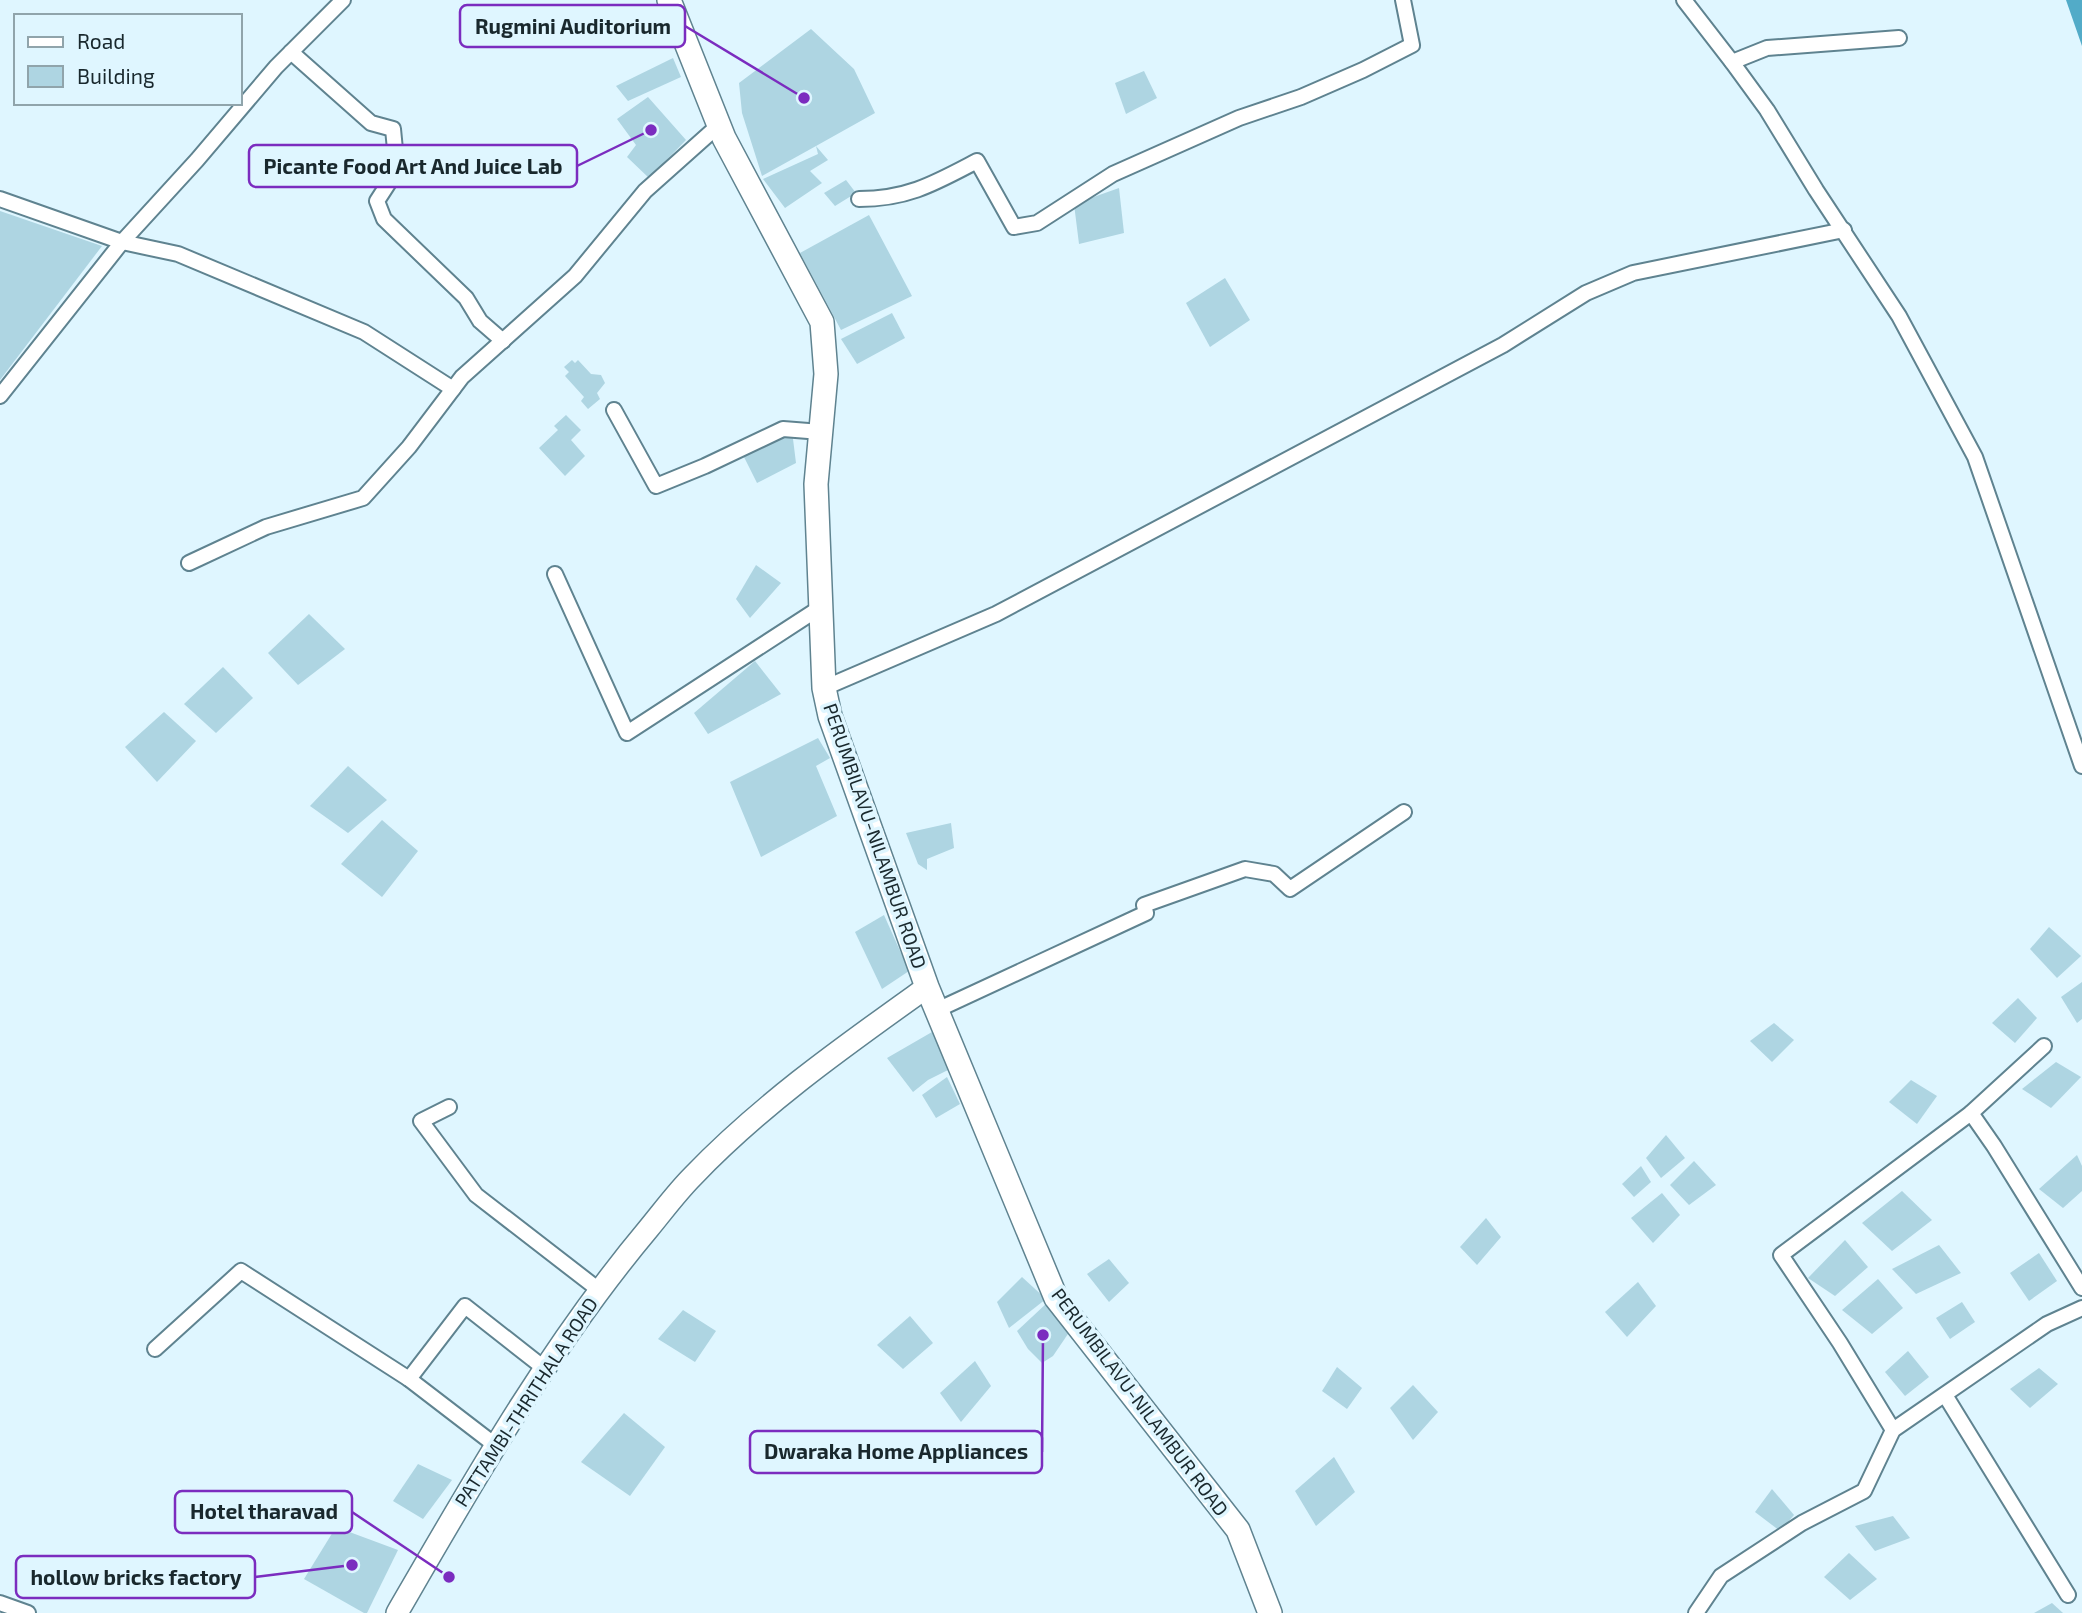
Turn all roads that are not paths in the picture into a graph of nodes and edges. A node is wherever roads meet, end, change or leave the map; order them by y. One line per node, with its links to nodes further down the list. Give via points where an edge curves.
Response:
1 (343, 0): 6 (street)
2 (669, 0): 8 (main road, PERUMBILAVU-NILAMBUR ROAD)
3 (1403, 0): 9 (street, via 1412,45 1301,97 1239,118 1113,174 1037,223 1014,227 977,161 925,188 883,199)
4 (1684, 0): 7 (street)
5 (1899, 38): 7 (street, via 1767,48)
6 (291, 52): 12 (street); 13 (street, via 371,123 393,129 397,170 377,201 384,219 466,298 480,321)
7 (1732, 62): 11 (street)
8 (719, 125): 13 (street, via 645,191 575,276); 17 (main road, PERUMBILAVU-NILAMBUR ROAD, via 822,322 826,374)
9 (859, 199)
10 (0, 200): 12 (street)
11 (1844, 230): 21 (street, via 1633,273 1586,293 1491,351 996,614); 22 (street, via 1899,316 1975,457)
12 (122, 242): 14 (street, via 178,254 364,332); 15 (street)
13 (503, 341): 14 (street)
14 (453, 389): 18 (street, via 363,498 266,527)
15 (0, 396)
16 (614, 410): 17 (street, via 656,486 783,429)
17 (821, 432): 20 (main road, PERUMBILAVU-NILAMBUR ROAD, via 816,484)
18 (189, 563)
19 (555, 574): 20 (street, via 627,733)
20 (821, 607): 21 (main road, PERUMBILAVU-NILAMBUR ROAD)
21 (824, 688): 24 (main road, PERUMBILAVU-NILAMBUR ROAD)
22 (2082, 766)
23 (1404, 812): 25 (street, via 1290,889 1274,874 1245,869 1144,905 1146,913)
24 (927, 987): 25 (main road, PERUMBILAVU-NILAMBUR ROAD); 30 (main road, PATTAMBI-THRITHALA ROAD, via 815,1068 745,1127 692,1176)
25 (937, 1010): 43 (main road, PERUMBILAVU-NILAMBUR ROAD, via 1056,1298 1238,1530)
26 (2044, 1046): 28 (street)
27 (449, 1107): 30 (street, via 421,1121 476,1195)
28 (1971, 1113): 29 (street); 36 (street, via 1781,1255)
29 (2082, 1289)
30 (599, 1290): 33 (main road, PATTAMBI-THRITHALA ROAD)
31 (2082, 1308): 35 (street, via 2047,1324)
32 (155, 1349): 34 (street, via 241,1271)
33 (544, 1368): 34 (street, via 465,1306); 37 (main road, PATTAMBI-THRITHALA ROAD)
34 (409, 1379): 37 (street)
35 (1945, 1395): 36 (street); 38 (street)
36 (1893, 1430): 40 (street, via 1864,1491 1802,1523 1721,1576)
37 (495, 1444): 42 (main road, PATTAMBI-THRITHALA ROAD)
38 (2068, 1595)
39 (0, 1603): 41 (street)
40 (1702, 1610)
41 (28, 1613)
42 (397, 1613)
43 (1270, 1613)

